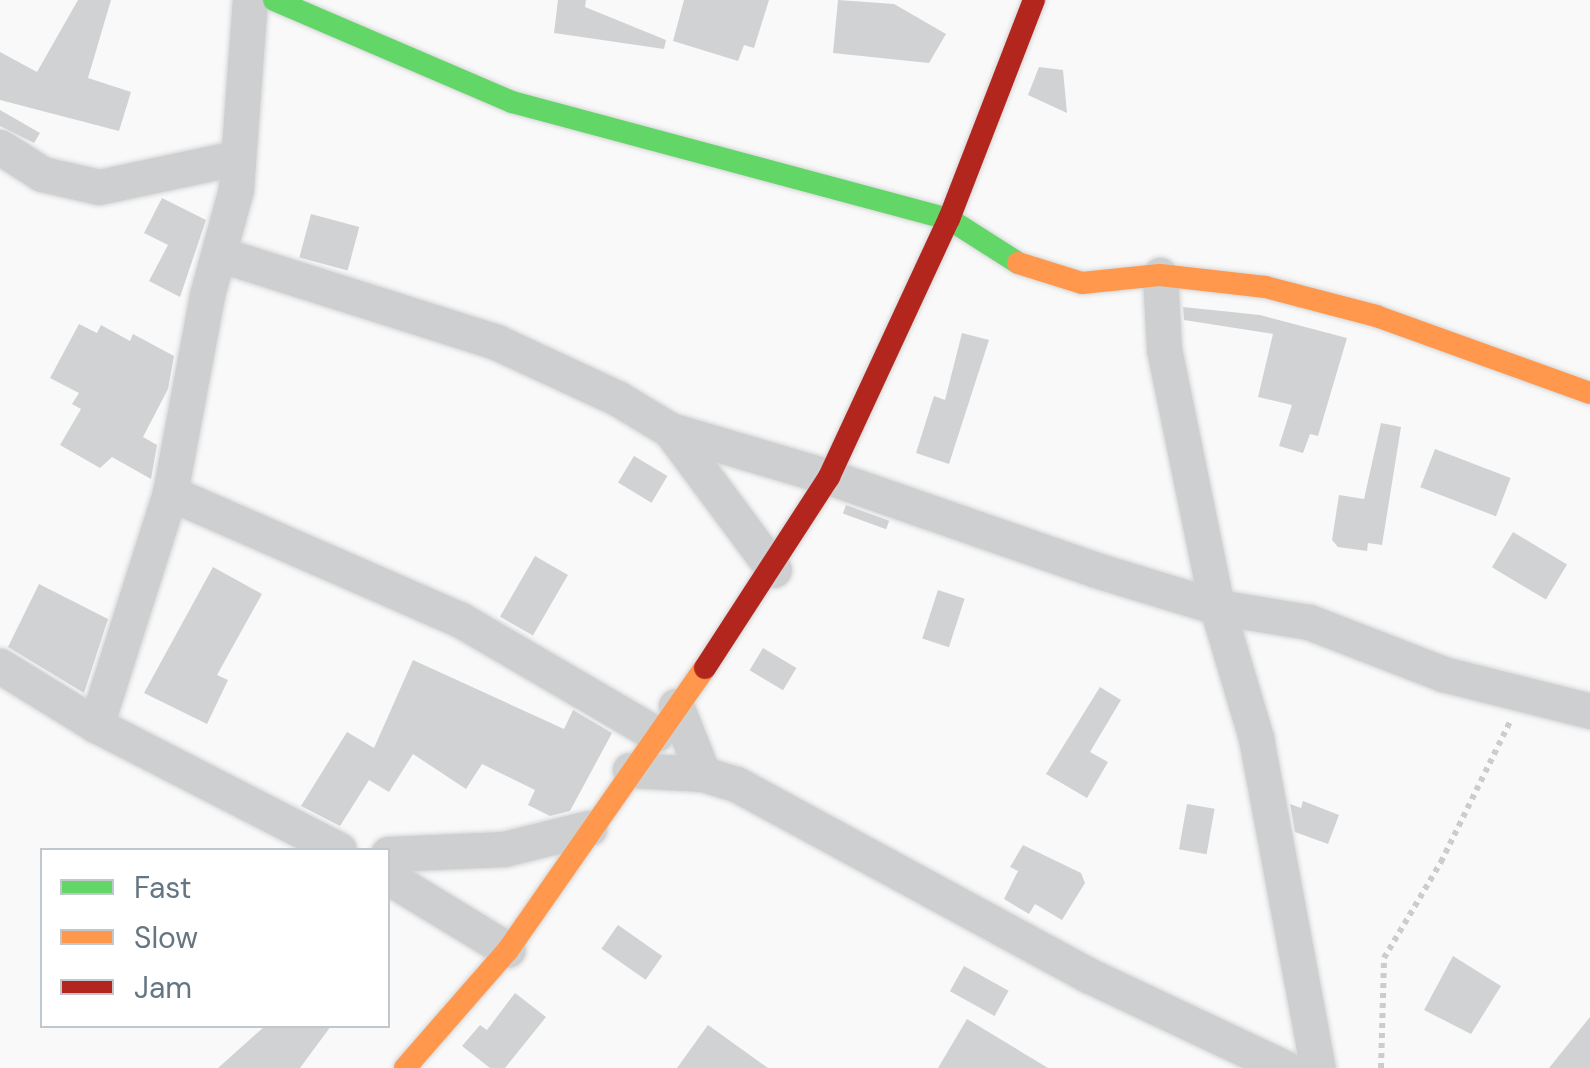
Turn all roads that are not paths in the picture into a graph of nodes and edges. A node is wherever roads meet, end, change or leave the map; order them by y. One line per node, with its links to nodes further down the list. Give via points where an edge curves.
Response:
1 (250, 0): 5 (street)
2 (274, 0): 6 (street, via 512,102)
3 (1034, 0): 6 (street)
4 (0, 147): 5 (street, via 42,174 99,187)
5 (236, 158): 7 (street, via 236,189)
6 (949, 219): 8 (street, via 1028,268 1082,283); 11 (street)
7 (219, 254): 10 (street, via 496,342); 12 (street)
8 (1160, 275): 9 (street, via 1266,287 1376,316); 14 (street, via 1164,349)
9 (1590, 393)
10 (670, 430): 11 (street); 13 (street)
11 (829, 477): 13 (street); 14 (street, via 974,533)
12 (170, 493): 17 (street, via 460,620); 18 (street)
13 (774, 570): 17 (street)
14 (1218, 607): 16 (street, via 1308,622 1524,697); 28 (street, via 1256,738)
15 (0, 666): 18 (street)
16 (1590, 711)
17 (666, 720): 19 (street); 20 (street)
18 (96, 725): 22 (street)
19 (630, 770): 20 (street); 21 (street)
20 (703, 774): 27 (street, via 736,784 1088,975)
21 (589, 828): 23 (street, via 482,852 423,847); 25 (street)
22 (336, 848)
23 (390, 854)
24 (390, 878): 25 (street)
25 (508, 950): 26 (street)
26 (405, 1068)
27 (1284, 1068)
28 (1318, 1068)

